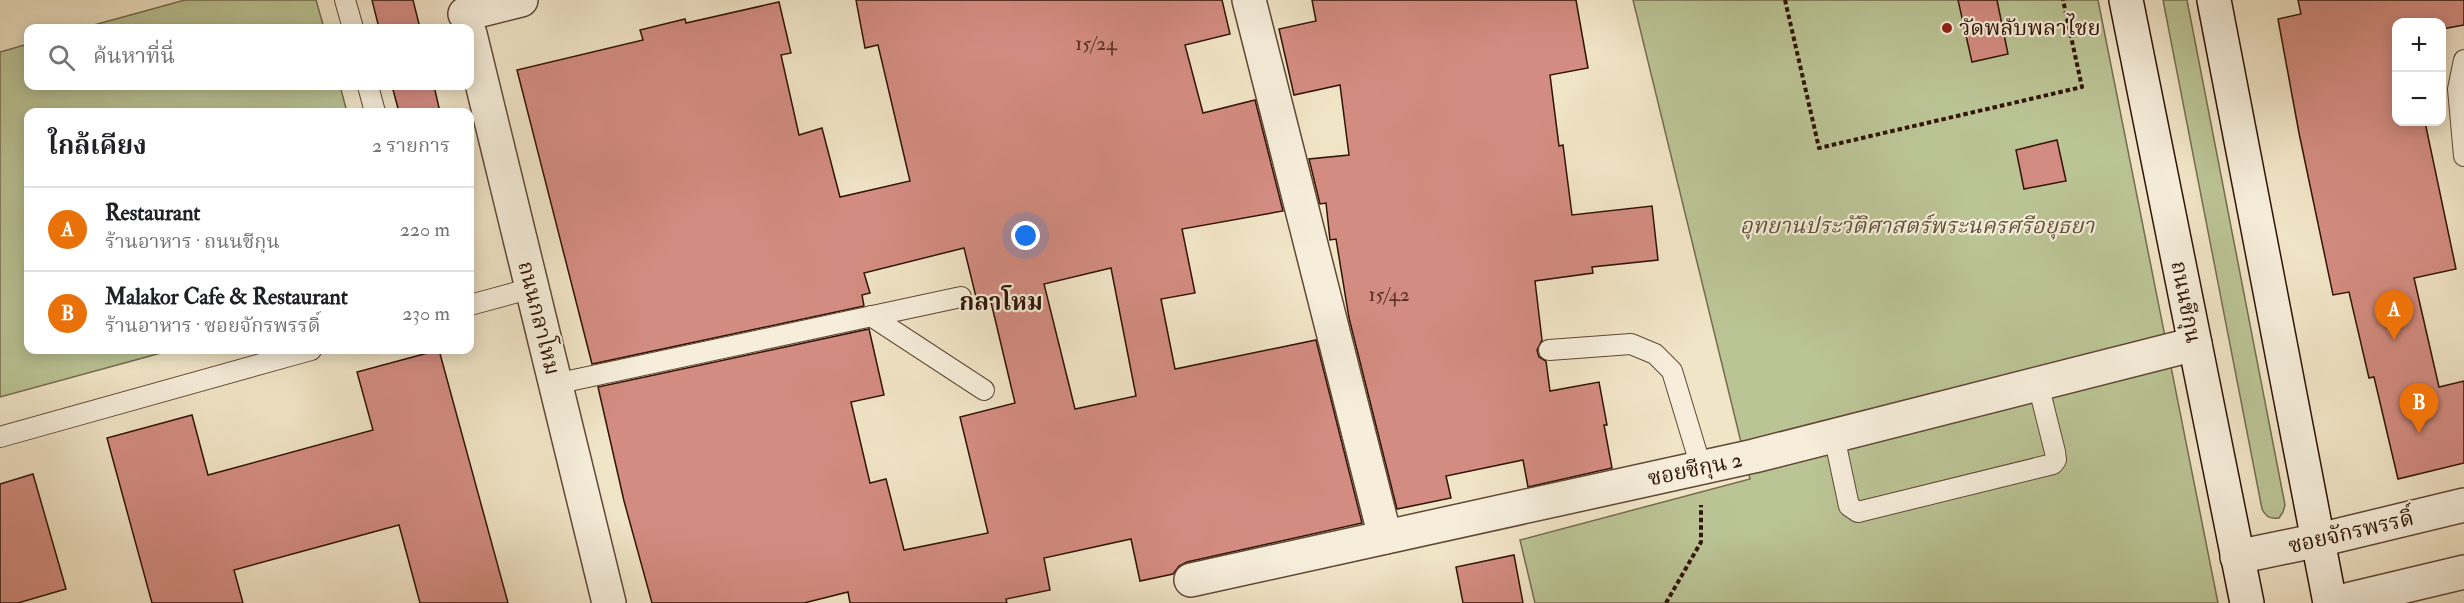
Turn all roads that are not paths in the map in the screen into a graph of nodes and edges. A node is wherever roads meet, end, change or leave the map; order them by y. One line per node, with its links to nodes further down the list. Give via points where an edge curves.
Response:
1 (345, 0): 7 (lane)
2 (521, 0): 6 (street)
3 (1249, 0): 27 (street)
4 (2126, 0): 17 (street, ถนนชีกุน)
5 (2214, 0): 28 (street)
6 (466, 19)
7 (352, 24)
8 (474, 52): 13 (street, ถนนกลาโหม)
9 (2464, 60): 12 (lane, via 2458,89)
10 (369, 90): 11 (lane)
11 (374, 108)
12 (2464, 156)
13 (532, 288): 15 (lane); 20 (street, ถนนกลาโหม)
14 (961, 297): 16 (lane)
15 (474, 304)
16 (870, 316): 20 (lane); 22 (lane)
17 (2195, 344): 21 (street, ซอยชีกุน 2); 29 (street, ถนนชีกุน)
18 (1549, 350): 25 (lane, via 1631,344 1655,354 1672,371)
19 (297, 354): 24 (lane)
20 (555, 384): 32 (street, ถนนกลาโหม)
21 (2038, 384): 23 (street, ซอยชีกุน 2); 23 (lane, via 2055,452 2053,464 1858,512 1849,506)
22 (984, 390)
23 (1834, 436): 25 (street, ซอยชีกุน 2)
24 (0, 437)
25 (1701, 467): 27 (street, ซอยชีกุน 2)
26 (2464, 505): 28 (street, ซอยจักรพรรดิ์)
27 (1385, 537): 31 (street, ซอยชีกุน 2)
28 (2319, 540): 29 (street, ซอยจักรพรรดิ์); 34 (street)
29 (2237, 557): 33 (street, ถนนชีกุน)
30 (2464, 572): 34 (street)
31 (1191, 580)
32 (609, 603)
33 (2247, 603)
34 (2332, 603)

